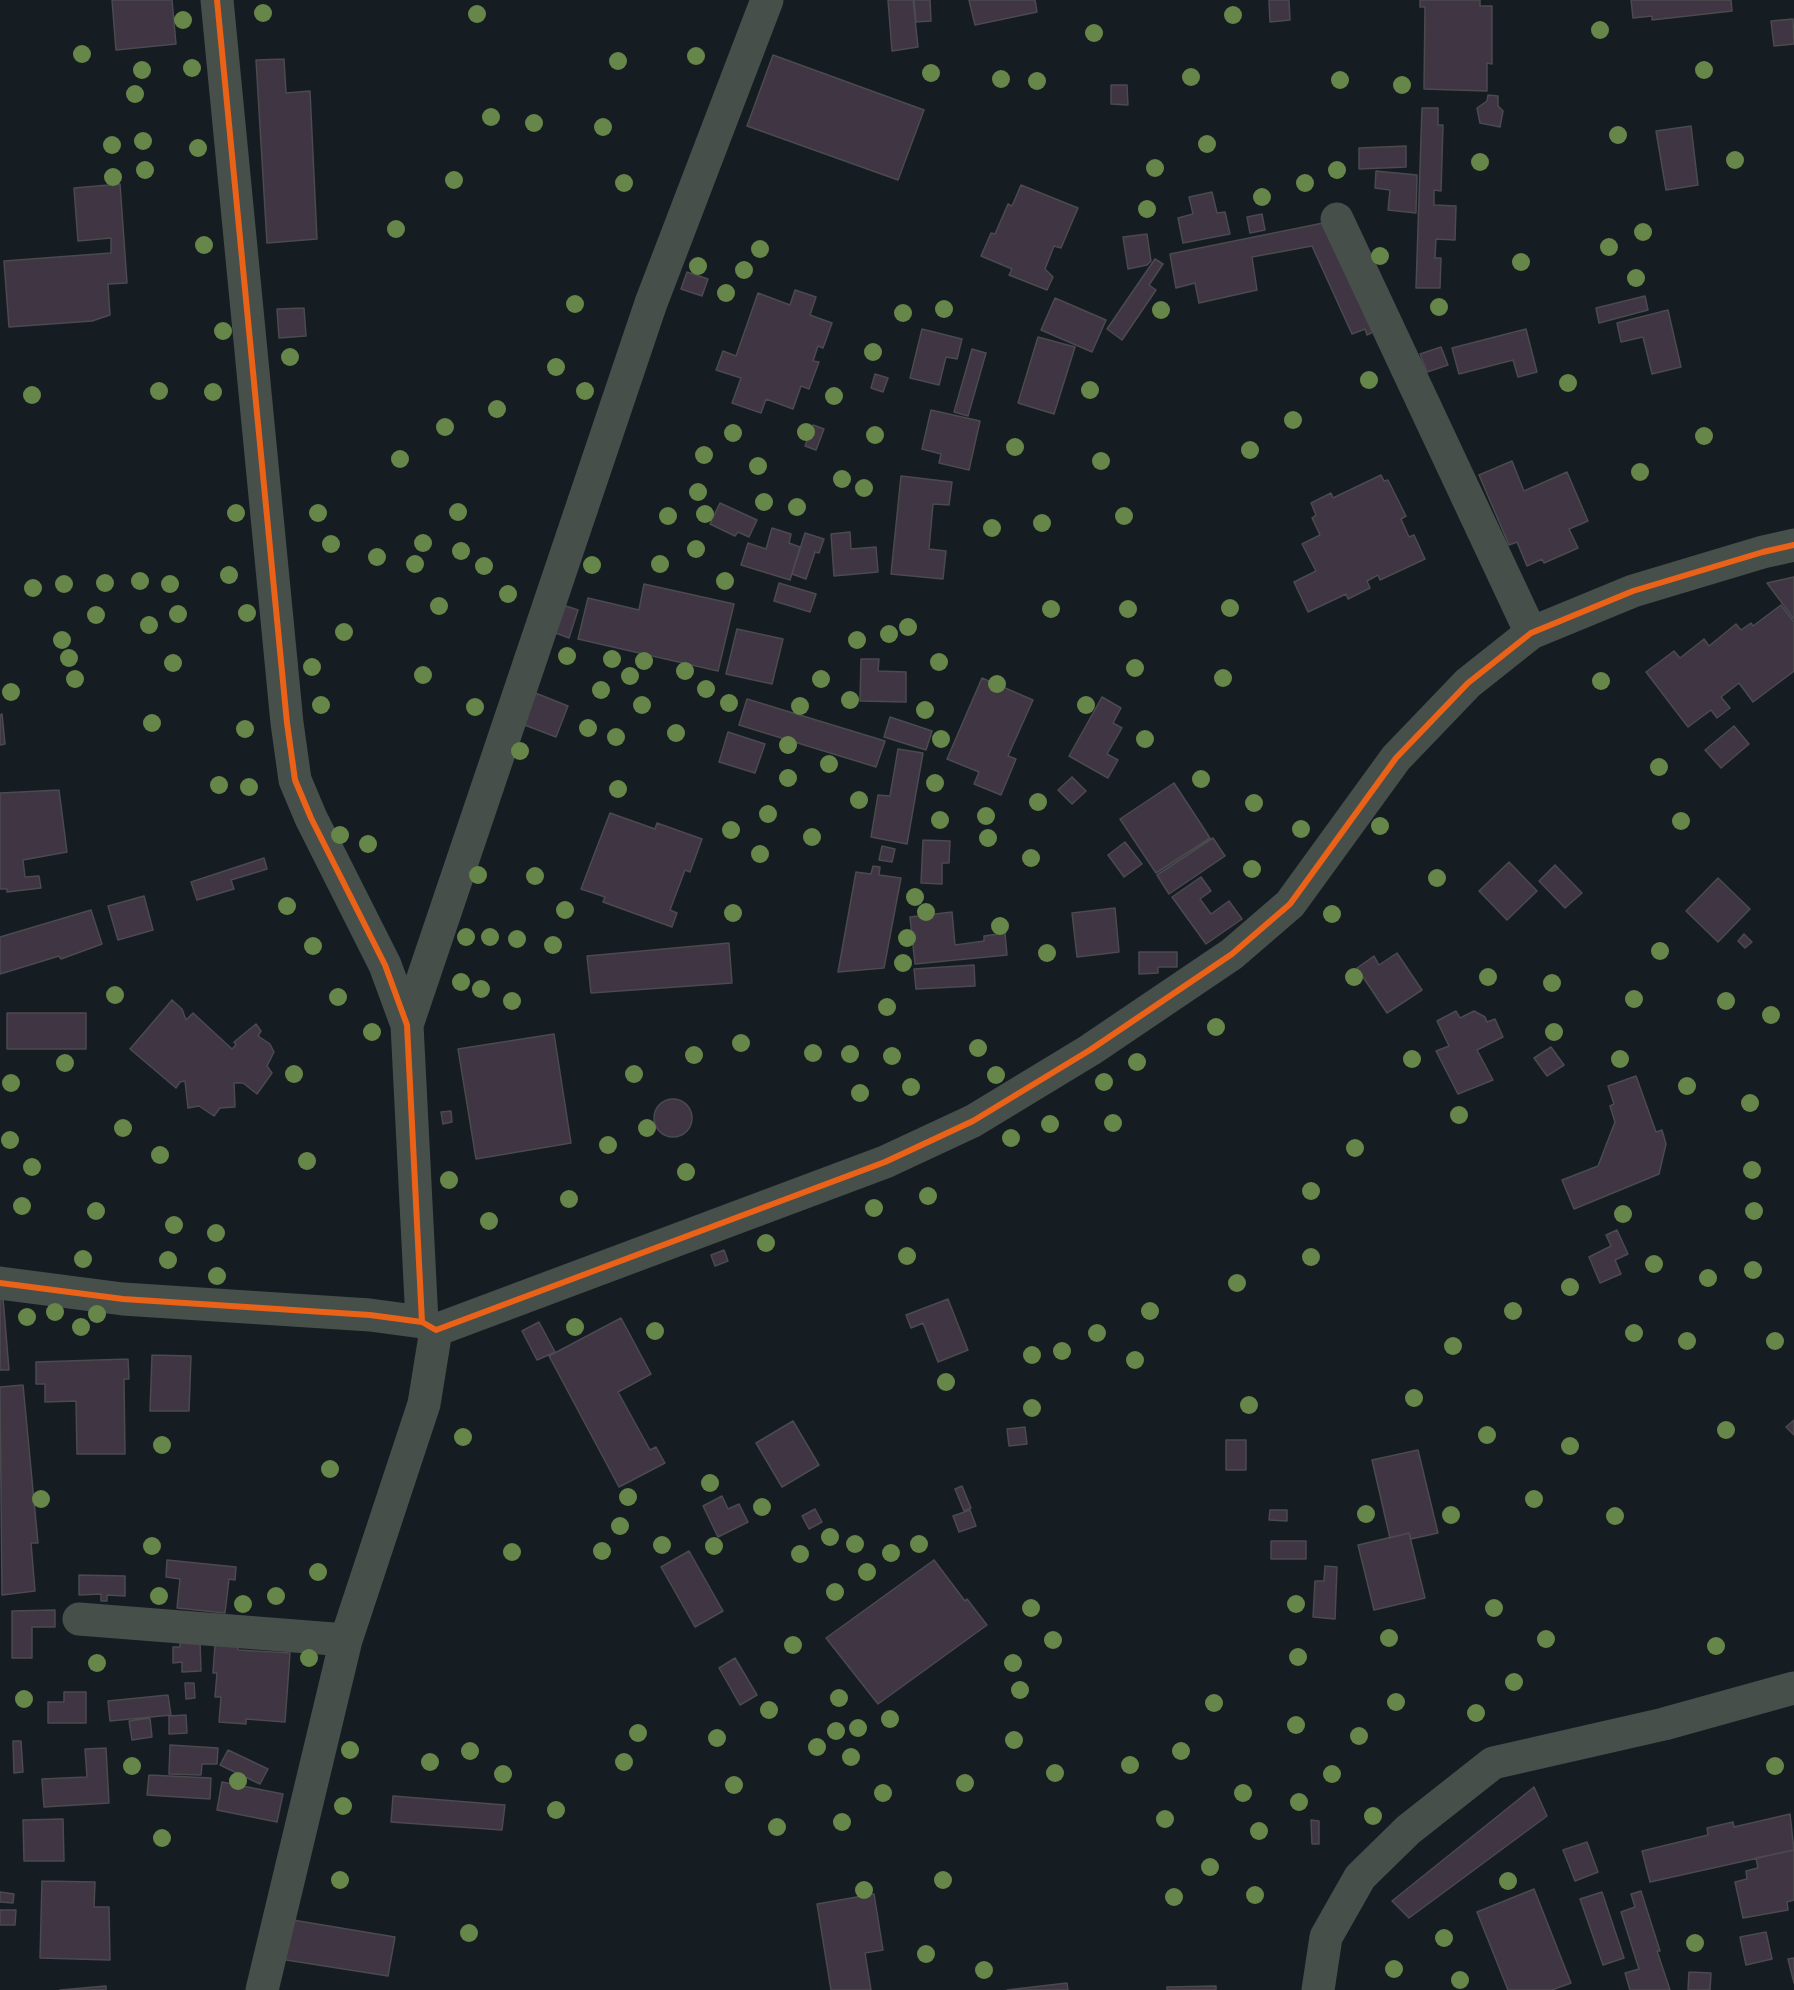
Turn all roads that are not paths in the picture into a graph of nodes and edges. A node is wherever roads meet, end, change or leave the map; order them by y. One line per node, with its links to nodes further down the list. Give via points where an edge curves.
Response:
1 (217, 0): 6 (street, via 285,711 295,780 386,965)
2 (767, 0): 6 (street, via 651,303)
3 (1336, 219): 5 (street)
4 (1794, 545): 5 (street, via 1633,591)
5 (1531, 633): 8 (street, via 1468,683 1396,758 1290,904 1232,954 1090,1050 973,1121 885,1162)
6 (407, 1025): 8 (street)
7 (0, 1283): 8 (street, via 123,1299 370,1315)
8 (429, 1326): 10 (street, via 424,1404)
9 (79, 1619): 10 (street)
10 (346, 1640): 12 (street)
11 (1794, 1688): 13 (street, via 1664,1724 1493,1763 1408,1830 1360,1877 1326,1937)
12 (262, 1990)
13 (1318, 1990)

